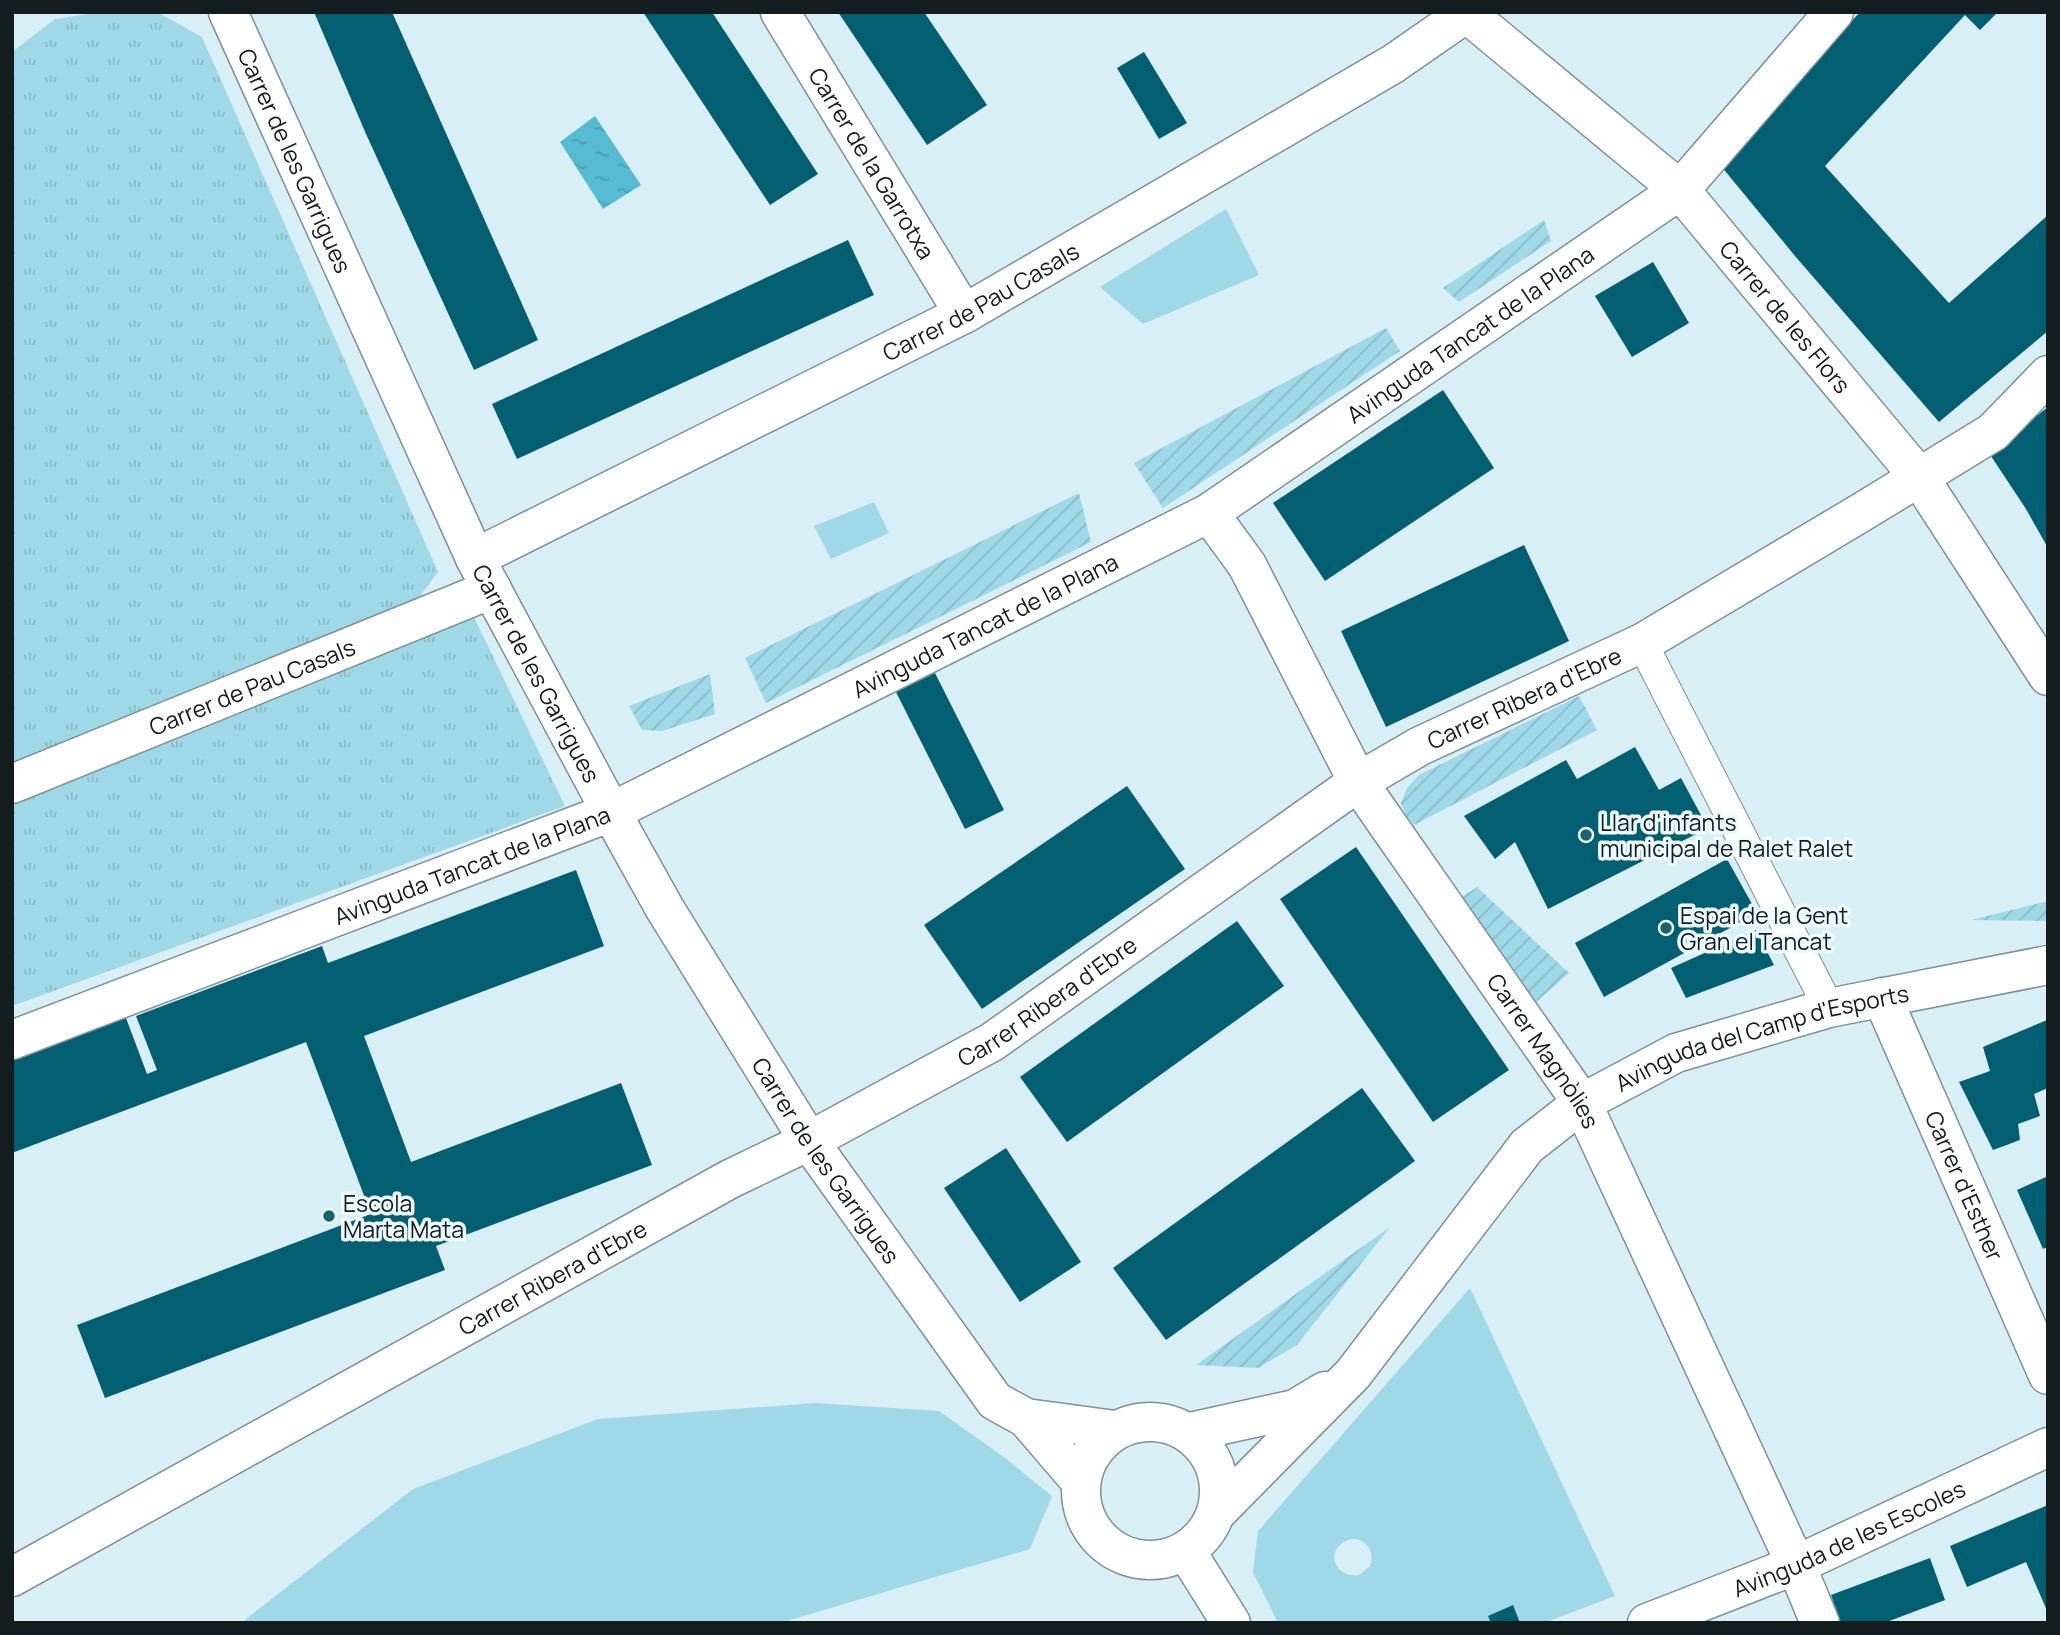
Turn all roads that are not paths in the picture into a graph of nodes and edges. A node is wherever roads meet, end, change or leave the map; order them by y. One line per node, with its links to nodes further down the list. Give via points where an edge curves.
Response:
1 (228, 12): 10 (street, Carrer de les Garrigues)
2 (780, 12): 6 (street, Carrer de la Garrotxa)
3 (1834, 12): 5 (street, Avinguda Tancat de la Plana)
4 (1467, 13): 5 (street, Carrer de les Flors); 6 (street, Carrer de Pau Casals, via 1393,64)
5 (1680, 190): 8 (street, Carrer de les Flors); 9 (street, Avinguda Tancat de la Plana)
6 (964, 314): 10 (street, Carrer de Pau Casals)
7 (2048, 375): 8 (street, Carrer Ribera d'Ebre, via 1993,432)
8 (1919, 477): 11 (street, Carrer Ribera d'Ebre); 12 (street, Carrer de les Flors)
9 (1209, 513): 13 (street, Carrer Magnòlies, via 1247,565); 15 (street, Avinguda Tancat de la Plana)
10 (484, 573): 14 (street, Carrer de Pau Casals); 15 (street, Carrer de les Garrigues)
11 (1642, 643): 13 (street, Carrer Ribera d'Ebre, via 1420,746); 18 (street)
12 (2048, 676)
13 (1357, 782): 20 (street, Carrer Magnòlies); 21 (street, Carrer Ribera d'Ebre, via 992,1042)
14 (12, 783)
15 (611, 812): 19 (street, Avinguda Tancat de la Plana); 21 (street, Carrer de les Garrigues, via 665,909)
16 (2048, 965): 17 (street, Avinguda del Camp d'Esports)
17 (1882, 997): 18 (street, Avinguda del Camp d'Esports); 23 (street, Carrer d'Esther)
18 (1829, 1008): 20 (street, Avinguda del Camp d'Esports, via 1676,1053)
19 (12, 1040)
20 (1581, 1103): 22 (street, Avinguda del Camp d'Esports, via 1527,1146); 31 (street, Carrer Magnòlies)
21 (809, 1141): 24 (street, Carrer de les Garrigues, via 995,1401); 32 (street, Carrer Ribera d'Ebre, via 730,1179)
22 (1353, 1374): 26 (street, Avinguda del Camp d'Esports, via 1295,1409); 29 (street, Avinguda del Camp d'Esports)
23 (2048, 1375)
24 (1026, 1418): 25 (street, Carrer de les Garrigues); 28 (street, Carrer de les Garrigues)
25 (1115, 1430): 26 (street, via 1153,1422); 28 (street, via 1092,1452)
26 (1190, 1432): 29 (street, via 1210,1454 1220,1482)
27 (2048, 1447): 31 (street, Avinguda de les Escoles)
28 (1081, 1482): 30 (street, via 1087,1521 1113,1549 1149,1561)
29 (1218, 1511): 30 (street, via 1206,1534)
30 (1186, 1551): 33 (street)
31 (1796, 1565): 34 (street, Avinguda de les Escoles); 35 (street, Carrer Magnòlies)
32 (12, 1577)
33 (1231, 1623)
34 (1647, 1623)
35 (1819, 1623)

